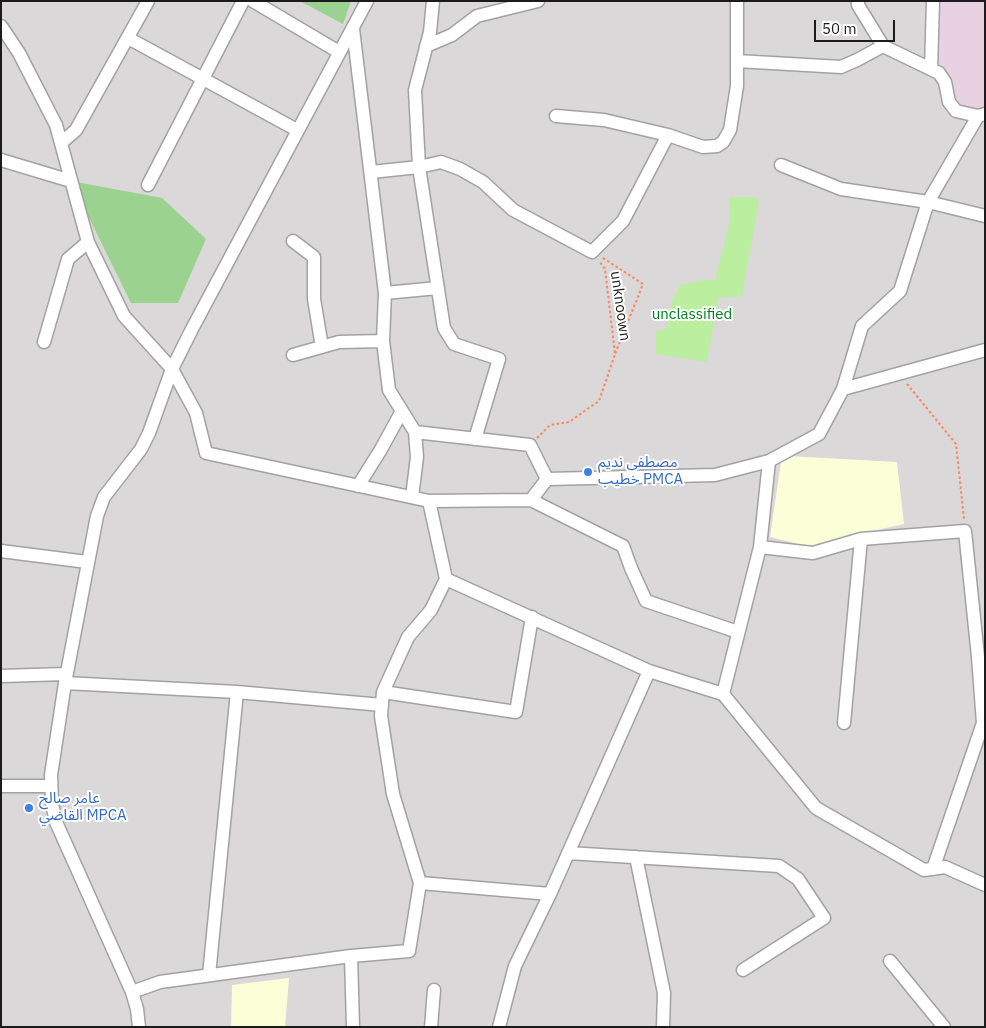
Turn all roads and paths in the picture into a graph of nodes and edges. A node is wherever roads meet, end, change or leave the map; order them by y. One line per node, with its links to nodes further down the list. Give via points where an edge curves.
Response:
1 (148, 1): 12 (street)
2 (243, 1): 18 (street)
3 (253, 1): 15 (street)
4 (367, 1): 11 (street)
5 (433, 1): 13 (street)
6 (538, 1): 13 (street, via 477,16 452,35)
7 (737, 1): 16 (street)
8 (858, 1): 14 (street)
9 (933, 1): 17 (street)
10 (1, 26): 23 (street, via 19,53 52,117)
11 (353, 29): 15 (street); 27 (street)
12 (128, 38): 18 (street); 23 (street, via 76,130)
13 (426, 46): 26 (street, via 415,90)
14 (883, 46): 16 (street, via 841,67); 17 (street)
15 (339, 52): 21 (street)
16 (737, 61): 22 (street, via 732,124 723,142 703,147)
17 (931, 70): 19 (street, via 938,73 944,82 949,102 956,111)
18 (203, 79): 21 (street); 29 (street)
19 (981, 115): 30 (street)
20 (556, 116): 22 (street, via 604,120)
21 (297, 130): 43 (street)
22 (668, 135): 34 (street, via 623,221)
23 (61, 143): 28 (street)
24 (1, 160): 28 (street)
25 (781, 165): 30 (street, via 841,189)
26 (419, 167): 27 (street); 34 (street, via 441,162 460,169 483,182 513,210); 35 (street)
27 (371, 172): 36 (street)
28 (71, 180): 33 (street)
29 (148, 186)
30 (928, 202): 31 (street); 45 (street, via 900,291 862,326)
31 (985, 216)
32 (293, 241): 39 (street, via 314,257 314,299)
33 (88, 242): 38 (street, via 68,259); 43 (street, via 124,316)
34 (592, 252): 41 (path, unknoown, via 605,269); 41 (path, unknoown, via 643,284)
35 (438, 288): 36 (street); 48 (street, via 444,328 454,344 498,359)
36 (385, 293): 37 (street)
37 (384, 341): 39 (street, via 339,342); 46 (street, via 389,390)
38 (44, 342)
39 (322, 347): 42 (street)
40 (985, 350): 44 (street)
41 (616, 354): 49 (path, unknoown, via 599,401 569,422 550,425)
42 (293, 355)
43 (172, 369): 52 (street, via 196,413 206,452); 60 (street, via 141,449 104,497 96,516)
44 (899, 374): 45 (street); 56 (path, via 956,444)
45 (843, 389): 50 (street, via 819,434)
46 (402, 411): 47 (street); 52 (street)
47 (415, 432): 48 (street); 53 (street, via 417,457)
48 (475, 439): 49 (street)
49 (530, 445): 51 (street)
50 (769, 461): 51 (street, via 715,476); 58 (street)
51 (547, 479): 54 (street)
52 (358, 486): 53 (street)
53 (412, 497): 55 (street)
54 (530, 500): 55 (street); 63 (street, via 623,546 646,601)
55 (429, 501): 61 (street)
56 (965, 531): 57 (street); 64 (street)
57 (861, 540): 58 (street, via 813,553); 72 (street)
58 (760, 547): 63 (street)
59 (1, 552): 60 (street)
60 (87, 562): 67 (street)
61 (446, 578): 62 (street); 69 (street, via 431,610 408,637)
62 (532, 617): 65 (street); 69 (street, via 516,712)
63 (738, 632): 70 (street)
64 (982, 657): 77 (street, via 983,723)
65 (649, 671): 70 (street); 75 (street)
66 (1, 676): 67 (street)
67 (65, 678): 68 (street); 74 (street)
68 (237, 692): 71 (street); 84 (street)
69 (383, 692): 71 (street)
70 (722, 694): 77 (street, via 816,808 924,870)
71 (382, 705): 78 (street, via 393,794)
72 (844, 723)
73 (1, 786): 74 (street)
74 (50, 786): 86 (street, via 56,822)
75 (568, 853): 76 (street); 80 (street)
76 (636, 857): 83 (street, via 779,866 798,879 824,918); 91 (street, via 664,993)
77 (933, 868): 79 (street, via 945,867)
78 (420, 883): 80 (street); 81 (street, via 409,951)
79 (985, 885)
80 (550, 894): 90 (street, via 515,966)
81 (351, 956): 84 (street); 88 (street)
82 (890, 961): 92 (street)
83 (743, 970)
84 (210, 975): 86 (street, via 160,982)
85 (434, 990): 89 (street)
86 (132, 992): 87 (street)
87 (139, 1027)
88 (353, 1027)
89 (431, 1027)
90 (499, 1027)
91 (663, 1027)
92 (944, 1027)

